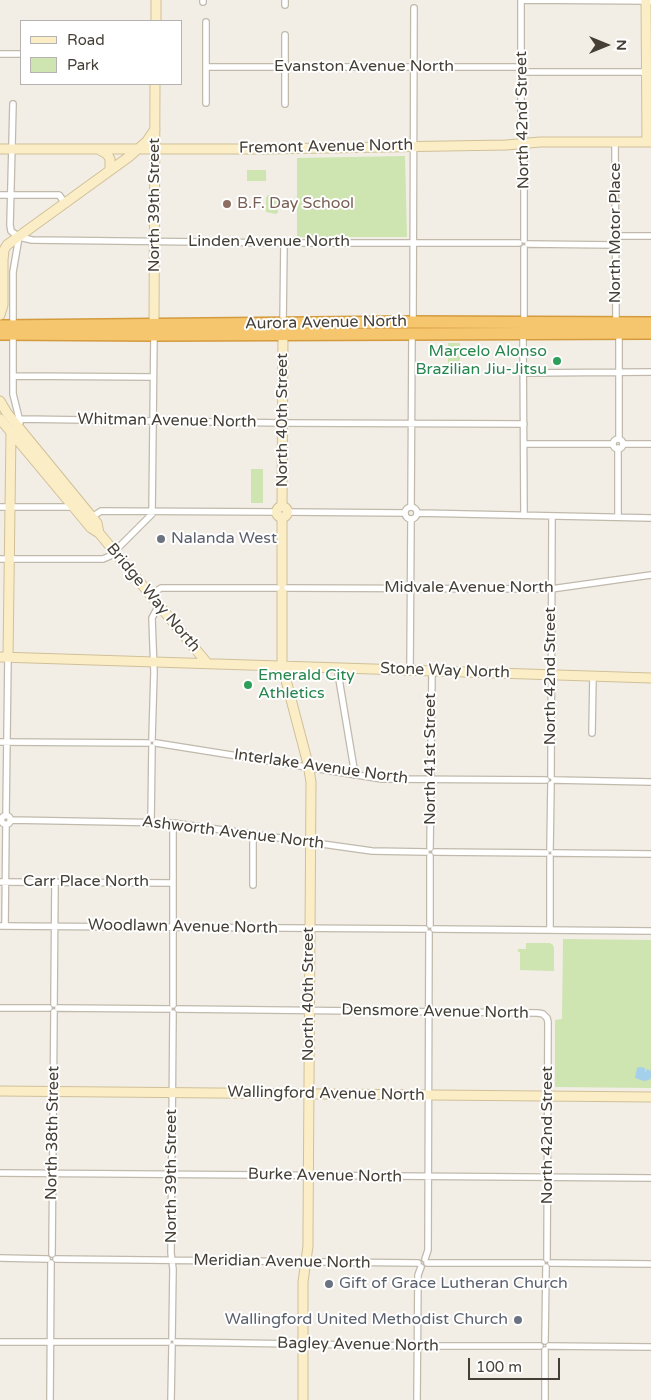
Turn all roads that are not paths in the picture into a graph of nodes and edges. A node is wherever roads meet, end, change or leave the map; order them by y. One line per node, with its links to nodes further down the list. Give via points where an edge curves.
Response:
1 (156, 0): 5 (street)
2 (521, 0): 3 (street); 13 (street, North 42nd Street)
3 (648, 1): 14 (street)
4 (414, 8): 12 (street)
5 (156, 20)
6 (206, 22): 10 (street)
7 (286, 35): 11 (street)
8 (0, 54): 9 (street)
9 (20, 54)
10 (206, 67): 11 (street, Evanston Avenue North); 16 (street)
11 (284, 67): 12 (street, Evanston Avenue North); 18 (street)
12 (414, 67): 13 (street, Evanston Avenue North); 23 (street)
13 (522, 70): 14 (street, Evanston Avenue North); 22 (street, North 42nd Street)
14 (649, 72): 21 (street)
15 (155, 85): 19 (street, North 39th Street)
16 (206, 103)
17 (12, 104): 24 (street)
18 (284, 104)
19 (155, 129): 27 (street); 28 (street, North 39th Street)
20 (615, 142): 21 (street, Fremont Avenue North); 22 (street, Fremont Avenue North); 33 (street, North Motor Place)
21 (649, 142)
22 (522, 144): 23 (street, Fremont Avenue North); 39 (street, North 42nd Street)
23 (413, 146): 28 (street, Fremont Avenue North); 37 (street)
24 (12, 148): 25 (street, Fremont Avenue North); 26 (street, Fremont Avenue North); 31 (street)
25 (0, 149)
26 (98, 149): 27 (street, Fremont Avenue North); 29 (street, via 110,159)
27 (138, 150): 28 (street, Fremont Avenue North); 29 (street)
28 (155, 150): 36 (street, North 39th Street)
29 (110, 170): 32 (street)
30 (0, 195): 31 (street)
31 (11, 195): 32 (street, via 59,195); 35 (street, via 11,231)
32 (65, 202): 35 (street)
33 (615, 236): 34 (street); 40 (street, North Motor Place)
34 (651, 236)
35 (19, 237): 36 (street, Linden Avenue North, via 32,240); 41 (street); 48 (street)
36 (155, 241): 38 (street, Linden Avenue North); 49 (street, North 39th Street)
37 (413, 242): 38 (street, Linden Avenue North); 39 (street, Linden Avenue North); 44 (street)
38 (284, 243): 46 (street, North 40th Street)
39 (524, 244): 40 (street, Linden Avenue North); 47 (street, North 42nd Street)
40 (615, 245): 45 (street, North Motor Place)
41 (2, 250): 42 (street, via 3,305)
42 (0, 315)
43 (651, 323): 45 (highway, Aurora Avenue North)
44 (412, 328): 46 (highway, Aurora Avenue North); 47 (highway, Aurora Avenue North); 61 (street)
45 (618, 328): 47 (highway, Aurora Avenue North); 50 (highway, Aurora Avenue North); 51 (street, North Motor Place)
46 (283, 329): 49 (highway, Aurora Avenue North); 60 (street, North 40th Street)
47 (523, 329): 53 (street, North 42nd Street)
48 (7, 330): 49 (highway, Aurora Avenue North); 54 (street)
49 (154, 330): 55 (street, North 39th Street)
50 (651, 333)
51 (619, 372): 52 (street); 53 (street); 65 (street, North Motor Place)
52 (651, 372)
53 (524, 373): 62 (street, North 42nd Street)
54 (13, 376): 55 (street); 58 (street, via 13,394)
55 (153, 377): 59 (street, North 39th Street)
56 (0, 401): 63 (street, Bridge Way North)
57 (0, 419): 63 (street, Bridge Way North)
58 (20, 419): 59 (street, Whitman Avenue North); 63 (street)
59 (153, 421): 60 (street, Whitman Avenue North); 70 (street, North 39th Street)
60 (283, 423): 61 (street, Whitman Avenue North); 71 (street, North 40th Street)
61 (412, 424): 62 (street, Whitman Avenue North); 67 (street)
62 (524, 424): 64 (street, North 42nd Street)
63 (15, 431): 68 (street); 69 (street, Bridge Way North); 75 (street, Bridge Way North)
64 (524, 444): 65 (street); 74 (street, North 42nd Street)
65 (618, 444): 66 (street); 77 (street, North Motor Place)
66 (651, 444)
67 (411, 506): 72 (street); 73 (street)
68 (5, 507): 69 (street); 82 (street)
69 (74, 507): 80 (street, Bridge Way North, via 91,528)
70 (152, 512): 71 (street); 75 (street, via 101,511); 81 (street)
71 (282, 512): 72 (street); 84 (street, North 40th Street)
72 (405, 513): 79 (street)
73 (417, 513): 74 (street); 79 (street, via 416,518)
74 (524, 515): 76 (street)
75 (92, 516): 80 (street, Bridge Way North)
76 (552, 517): 77 (street); 86 (street, North 42nd Street)
77 (618, 517): 78 (street)
78 (651, 518)
79 (411, 519): 85 (street)
80 (99, 532): 81 (street, Bridge Way North)
81 (114, 551): 82 (street, via 100,560); 87 (street, Bridge Way North)
82 (5, 559): 89 (street)
83 (651, 576): 86 (street, Midvale Avenue North)
84 (282, 588): 85 (street, Midvale Avenue North); 87 (street, Midvale Avenue North, via 161,588); 92 (street, North 40th Street)
85 (411, 588): 86 (street, Midvale Avenue North); 94 (street)
86 (551, 589): 96 (street, North 42nd Street)
87 (150, 595): 88 (street, Bridge Way North)
88 (159, 605): 90 (street, via 152,618); 91 (street, Bridge Way North)
89 (4, 657): 90 (street, Stone Way North); 101 (street)
90 (153, 662): 91 (street, Stone Way North); 102 (street)
91 (207, 663): 92 (street, Stone Way North)
92 (282, 665): 93 (street, Stone Way North); 103 (street, North 40th Street)
93 (338, 667): 94 (street, Stone Way North); 104 (street)
94 (410, 670): 95 (street, Stone Way North)
95 (432, 670): 96 (street, Stone Way North); 105 (street, North 41st Street)
96 (552, 675): 97 (street, Stone Way North); 106 (street, North 42nd Street)
97 (593, 676): 98 (street, Stone Way North); 99 (street)
98 (651, 678)
99 (592, 733)
100 (0, 742): 101 (street, Interlake Avenue North)
101 (7, 742): 102 (street, Interlake Avenue North); 108 (street)
102 (152, 743): 103 (street, Interlake Avenue North); 109 (street)
103 (309, 769): 104 (street, Interlake Avenue North); 112 (street, North 40th Street)
104 (354, 774): 105 (street, Interlake Avenue North, via 382,779)
105 (431, 780): 106 (street, Interlake Avenue North); 113 (street, North 41st Street)
106 (551, 780): 107 (street, Interlake Avenue North); 114 (street, North 42nd Street)
107 (651, 782)
108 (5, 820): 109 (street, Ashworth Avenue North); 116 (street)
109 (151, 821): 110 (street, Ashworth Avenue North)
110 (173, 823): 111 (street, Ashworth Avenue North); 118 (street, North 39th Street)
111 (253, 834): 112 (street, Ashworth Avenue North); 119 (street)
112 (310, 842): 113 (street, Ashworth Avenue North, via 372,851); 123 (street, North 40th Street)
113 (430, 852): 114 (street, Ashworth Avenue North); 124 (street, North 41st Street)
114 (550, 853): 115 (street, Ashworth Avenue North); 125 (street, North 42nd Street)
115 (651, 854)
116 (3, 882): 117 (street, Carr Place North); 120 (street)
117 (55, 882): 118 (street, Carr Place North); 121 (street, North 38th Street)
118 (173, 883): 122 (street, North 39th Street)
119 (252, 886)
120 (2, 926): 121 (street, Woodlawn Avenue North)
121 (55, 926): 122 (street, Woodlawn Avenue North); 128 (street, North 38th Street)
122 (173, 927): 123 (street, Woodlawn Avenue North); 129 (street, North 39th Street)
123 (310, 928): 124 (street, Woodlawn Avenue North); 130 (street, North 40th Street)
124 (429, 929): 125 (street, Woodlawn Avenue North); 131 (street, North 41st Street)
125 (550, 930): 126 (street, Woodlawn Avenue North)
126 (651, 931)
127 (0, 1008): 128 (street, Densmore Avenue North)
128 (54, 1008): 129 (street, Densmore Avenue North); 134 (street, North 38th Street)
129 (173, 1009): 130 (street, Densmore Avenue North); 135 (street, North 39th Street)
130 (309, 1011): 131 (street, Densmore Avenue North); 136 (street, North 40th Street)
131 (429, 1011): 132 (street, Densmore Avenue North); 137 (street, North 41st Street)
132 (543, 1014): 138 (street, North 42nd Street, via 548,1022)
133 (0, 1091): 134 (street, Wallingford Avenue North)
134 (53, 1092): 135 (street, Wallingford Avenue North); 141 (street, North 38th Street)
135 (172, 1092): 136 (street, Wallingford Avenue North); 142 (street, North 39th Street)
136 (309, 1094): 137 (street, Wallingford Avenue North); 143 (street, North 40th Street)
137 (428, 1095): 138 (street, Wallingford Avenue North); 144 (street, North 41st Street)
138 (548, 1096): 139 (street, Wallingford Avenue North); 145 (street, North 42nd Street)
139 (651, 1097)
140 (0, 1174): 141 (street, Burke Avenue North)
141 (52, 1174): 142 (street, Burke Avenue North); 148 (street, North 38th Street)
142 (172, 1174): 143 (street, Burke Avenue North); 149 (street, North 39th Street)
143 (308, 1176): 144 (street, Burke Avenue North); 151 (street, North 40th Street)
144 (427, 1177): 145 (street, Burke Avenue North); 150 (street, North 41st Street)
145 (548, 1178): 146 (street, Burke Avenue North); 152 (street, North 42nd Street)
146 (651, 1178)
147 (0, 1258): 148 (street, Meridian Avenue North)
148 (51, 1259): 149 (street, Meridian Avenue North); 157 (street, North 38th Street)
149 (172, 1261): 151 (street, Meridian Avenue North); 156 (street, North 39th Street)
150 (426, 1261): 152 (street); 154 (street, via 425,1266)
151 (306, 1262): 154 (street, Meridian Avenue North); 158 (street, North 40th Street)
152 (547, 1263): 153 (street); 160 (street, North 42nd Street)
153 (651, 1264)
154 (419, 1265): 159 (street)
155 (0, 1342): 157 (street, Bagley Avenue North)
156 (172, 1342): 157 (street, Bagley Avenue North); 158 (street, Bagley Avenue North); 163 (street, North 39th Street)
157 (51, 1343): 162 (street, North 38th Street)
158 (302, 1345): 159 (street, Bagley Avenue North); 164 (street, North 40th Street)
159 (417, 1346): 160 (street, Bagley Avenue North); 165 (street)
160 (545, 1346): 161 (street, Bagley Avenue North); 166 (street, North 42nd Street)
161 (651, 1347)
162 (50, 1400)
163 (171, 1400)
164 (302, 1400)
165 (417, 1400)
166 (545, 1400)

